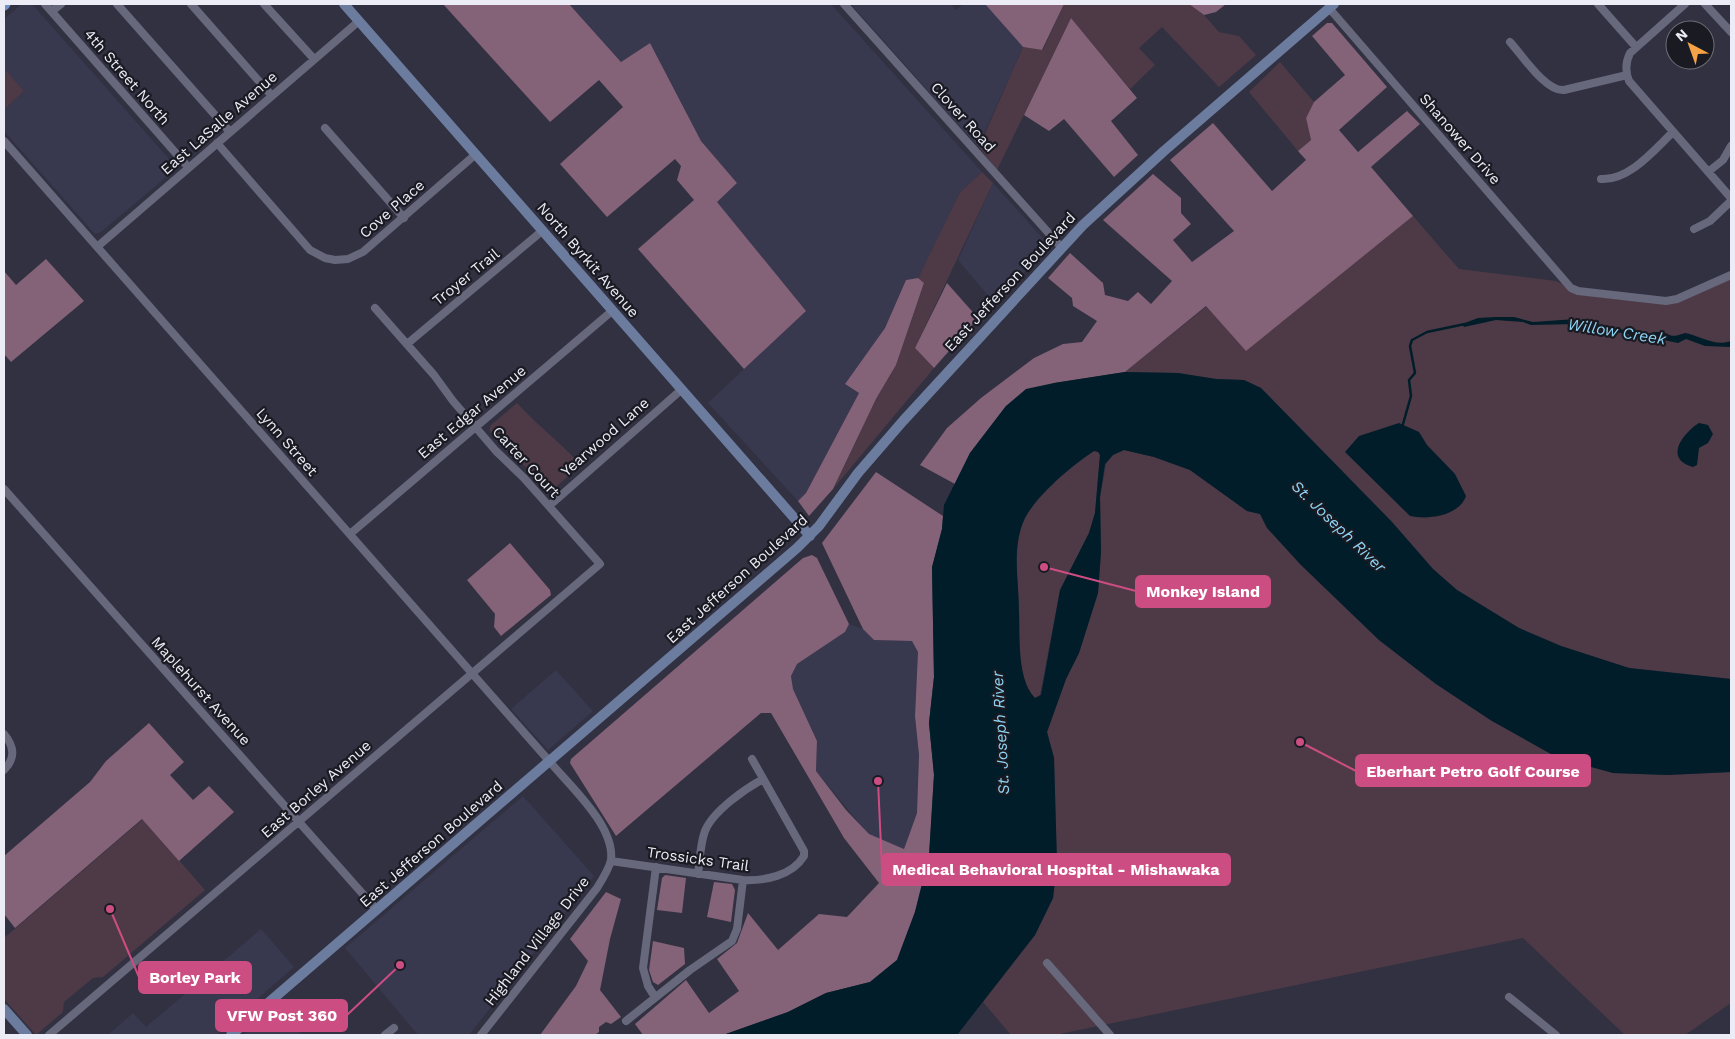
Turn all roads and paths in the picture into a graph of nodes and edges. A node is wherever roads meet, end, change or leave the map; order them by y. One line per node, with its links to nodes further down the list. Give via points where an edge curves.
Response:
1 (45, 4): 12 (street, 4th Street North)
2 (61, 4): 12 (street)
3 (117, 4): 21 (street)
4 (191, 4): 19 (street)
5 (264, 4): 17 (street)
6 (344, 4): 13 (street, North Byrkit Avenue)
7 (844, 4): 35 (street, Clover Road)
8 (1598, 4): 16 (street)
9 (1685, 4): 16 (street)
10 (1705, 4): 14 (street)
11 (1332, 6): 35 (street, East Jefferson Boulevard, via 1129,182); 36 (street, Shanower Drive, via 1571,288 1666,301)
12 (52, 11): 27 (street, 4th Street North)
13 (359, 21): 17 (street, East LaSalle Avenue); 26 (street, North Byrkit Avenue)
14 (1731, 32)
15 (1510, 42): 18 (street, via 1555,89 1564,90)
16 (1636, 47): 18 (street, via 1628,56)
17 (314, 59): 19 (street, East LaSalle Avenue)
18 (1626, 76): 22 (street)
19 (272, 96): 21 (street, East LaSalle Avenue)
20 (325, 128): 31 (street)
21 (230, 132): 24 (street, East LaSalle Avenue)
22 (1672, 132): 28 (street); 29 (street, via 1624,175)
23 (4, 141): 34 (street, Lynn Street)
24 (217, 143): 27 (street, East LaSalle Avenue); 31 (street, Cove Place, via 310,250 325,258 341,260 356,256)
25 (1731, 146): 28 (street, via 1723,160)
26 (476, 154): 31 (street, Cove Place); 33 (street, North Byrkit Avenue)
27 (188, 168): 34 (street, East LaSalle Avenue)
28 (1708, 172): 30 (street)
29 (1601, 179)
30 (1731, 200): 32 (street, via 1710,221)
31 (404, 218)
32 (1694, 229)
33 (542, 231): 38 (street, North Byrkit Avenue); 39 (street, Troyer Trail)
34 (97, 247): 44 (street, Lynn Street)
35 (1062, 248): 45 (street, East Jefferson Boulevard, via 903,421)
36 (1731, 275)
37 (375, 308): 39 (street, Carter Court)
38 (612, 311): 40 (street, North Byrkit Avenue); 41 (street, East Edgar Avenue)
39 (408, 344): 41 (street, Carter Court)
40 (681, 390): 43 (street, Yearwood Lane); 45 (street, North Byrkit Avenue)
41 (475, 427): 43 (street, Carter Court); 44 (street, East Edgar Avenue)
42 (4, 490): 53 (street, Maplehurst Avenue)
43 (548, 506): 46 (street, Carter Court)
44 (350, 534): 47 (street, Lynn Street)
45 (810, 536): 50 (street, East Jefferson Boulevard)
46 (600, 564): 47 (street, East Borley Avenue)
47 (471, 673): 50 (street, Lynn Street); 53 (street, East Borley Avenue)
48 (4, 734): 51 (street, via 13,752 10,764)
49 (752, 759): 52 (street)
50 (550, 762): 54 (street, via 603,826 611,849); 58 (street, East Jefferson Boulevard)
51 (4, 770)
52 (763, 779): 56 (street, via 710,821 703,838); 57 (street, Trossicks Trail, via 801,844 804,856 796,865 772,878)
53 (299, 822): 58 (street, Maplehurst Avenue); 66 (street, East Borley Avenue)
54 (610, 861): 55 (street, Trossicks Trail); 69 (street, Highland Village Drive, via 598,888)
55 (656, 868): 56 (street, Trossicks Trail); 61 (street, via 643,968)
56 (698, 874): 57 (street, Trossicks Trail)
57 (743, 880): 61 (street, via 737,929 732,941)
58 (377, 910): 67 (street, East Jefferson Boulevard)
59 (1047, 963): 70 (street)
60 (1509, 997): 71 (street)
61 (655, 998): 63 (street)
62 (4, 1009): 65 (street)
63 (626, 1021)
64 (394, 1028): 68 (street)
65 (27, 1035)
66 (49, 1035)
67 (231, 1035)
68 (385, 1035)
69 (481, 1035)
70 (1110, 1035)
71 (1556, 1035)

